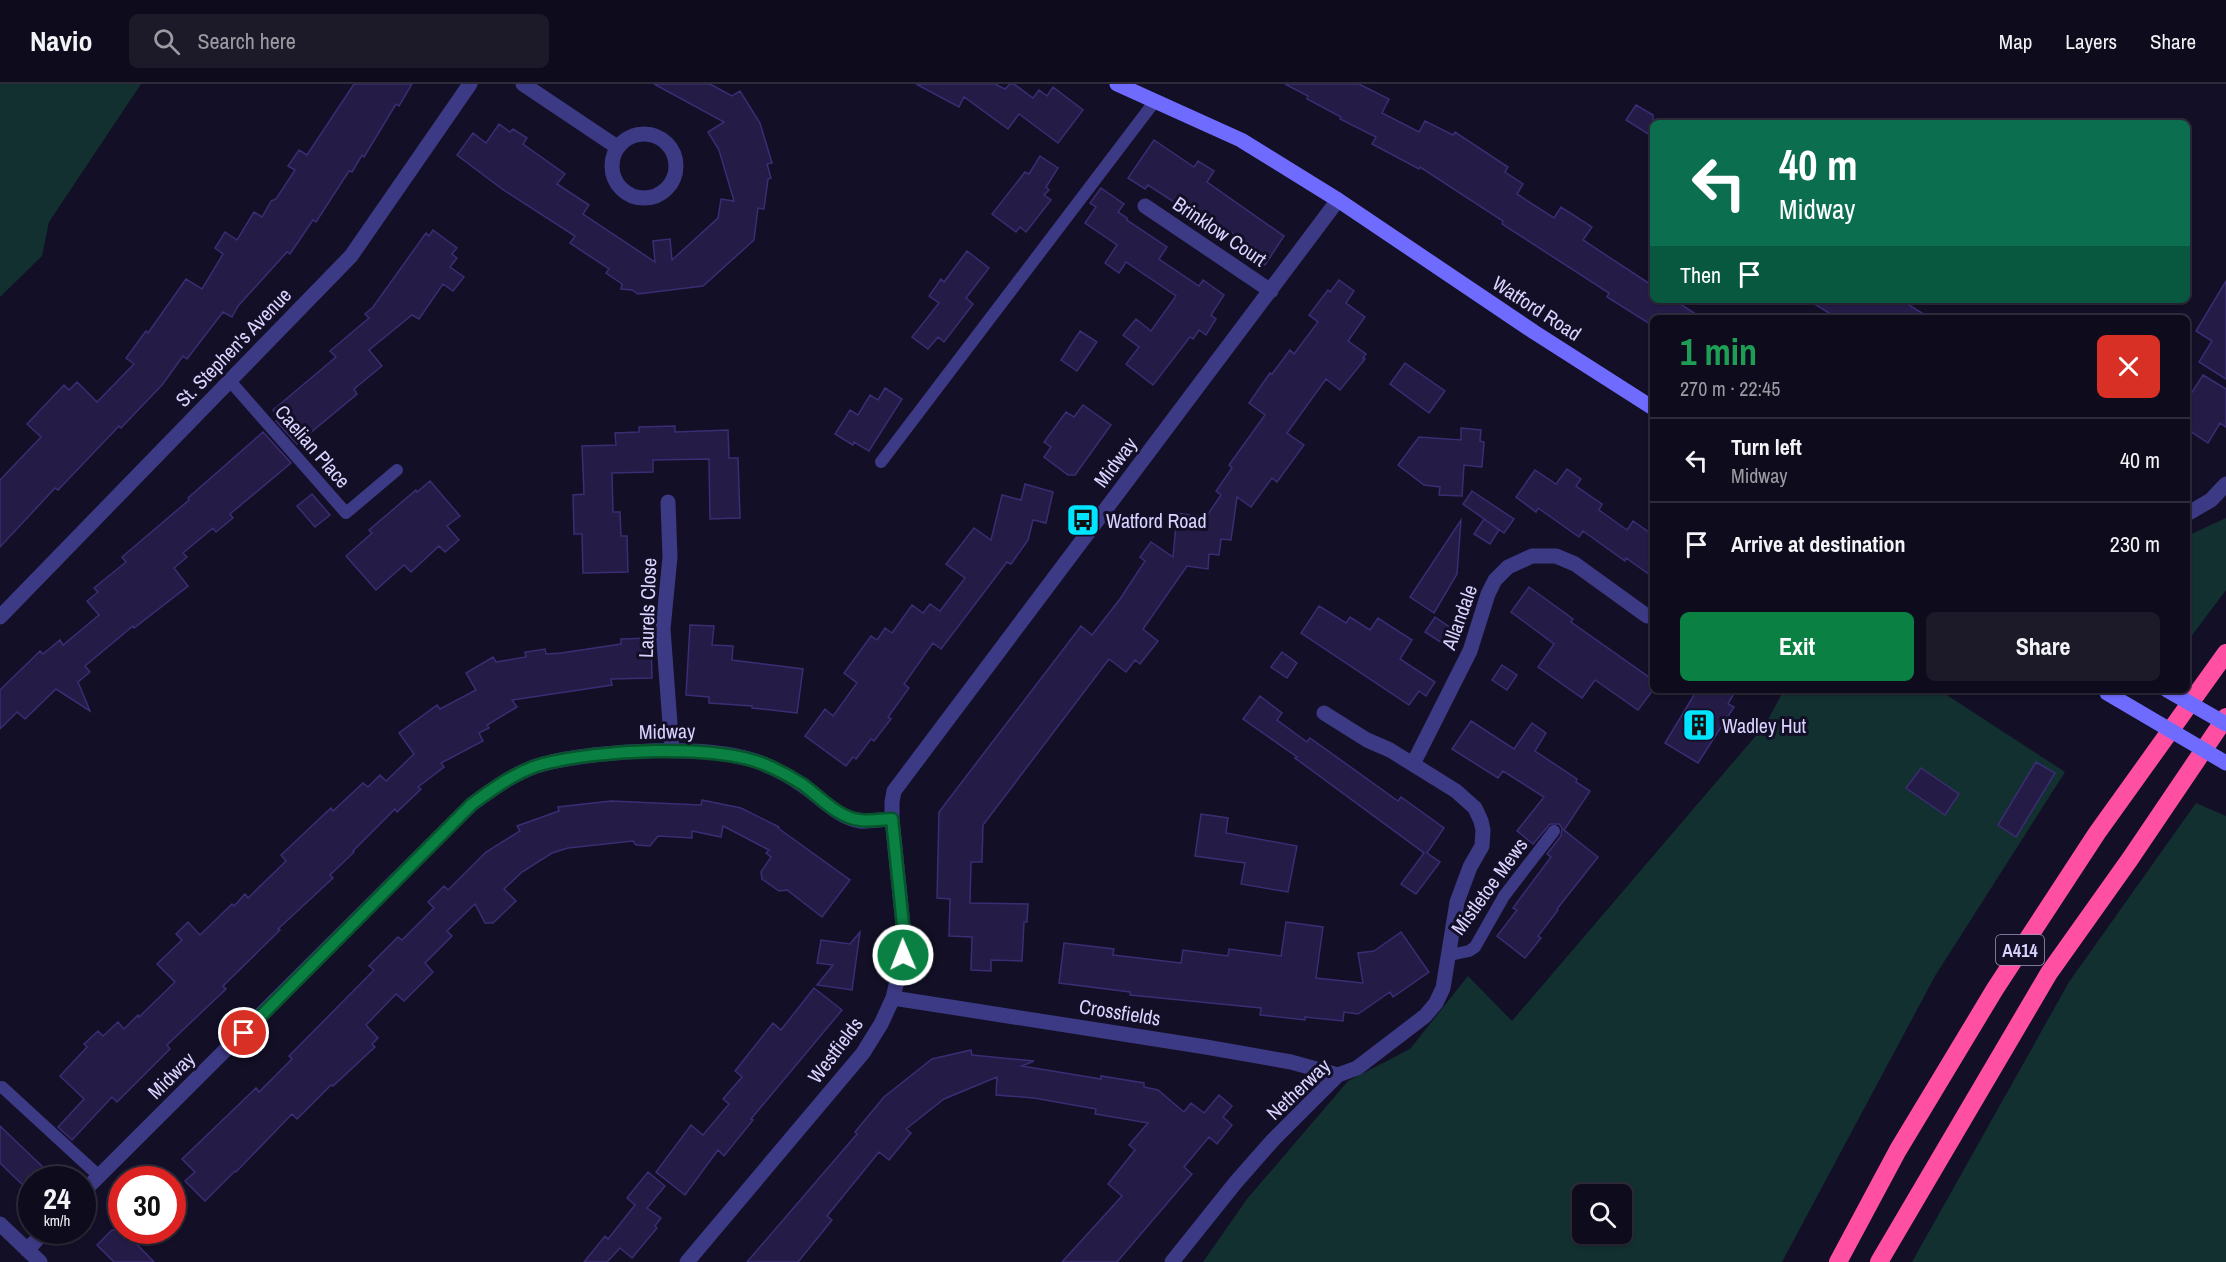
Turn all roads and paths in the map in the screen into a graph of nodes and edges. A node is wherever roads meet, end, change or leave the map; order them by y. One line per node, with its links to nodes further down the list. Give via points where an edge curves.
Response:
1 (470, 84): 9 (street, St. Stephen's Avenue, via 351,256)
2 (523, 84): 5 (street)
3 (1116, 84): 4 (main road, Watford Road)
4 (1155, 101): 6 (main road, Watford Road, via 1241,140); 11 (lane)
5 (617, 147): 5 (street, via 625,139 640,134 662,139 670,147 676,166 674,178 654,197 627,194 614,181 611,170)
6 (1338, 200): 8 (street, Midway); 10 (main road, Watford Road)
7 (1145, 206): 8 (street, Brinklow Court)
8 (1271, 291): 27 (street, Midway, via 900,782 894,791)
9 (230, 381): 12 (lane, Caelian Place, via 346,513); 17 (street, St. Stephen's Avenue)
10 (1650, 406)
11 (881, 462)
12 (397, 470)
13 (2226, 484): 15 (street, via 2211,500)
14 (668, 502): 24 (street, Laurels Close, via 670,557 663,628)
15 (2190, 512)
16 (1647, 616): 26 (street, Allandale, via 1575,564 1556,556 1532,556 1508,567 1488,594 1470,651)
17 (0, 617)
18 (2226, 653): 41 (highway, A414, via 2097,833 1995,989 1898,1150)
19 (2106, 693): 25 (main road, bridge)
20 (2172, 693): 23 (main road, bridge)
21 (1324, 713): 26 (street)
22 (2226, 717): 42 (highway, A414, via 2049,973)
23 (2226, 724)
24 (672, 751): 27 (street, Midway, via 703,751 765,764 801,783 849,818); 33 (street, Midway, via 584,756 542,764 502,782 480,798)
25 (2226, 763)
26 (1413, 764): 29 (street, via 1475,808 1483,830 1482,846 1457,902)
27 (892, 819): 30 (street, Westfields, via 903,925 903,955)
28 (1554, 831): 29 (lane, Mistletoe Mews, via 1504,896 1475,947)
29 (1450, 955): 31 (street, Netherway, via 1443,988 1425,1016 1357,1068)
30 (893, 998): 31 (street, Crossfields, via 1206,1047); 39 (street, Westfields, via 863,1053)
31 (1338, 1075): 40 (street, Netherway, via 1236,1182)
32 (2, 1087): 33 (lane)
33 (99, 1176): 34 (street, Midway)
34 (96, 1179)
35 (0, 1224): 37 (street)
36 (33, 1244): 37 (street)
37 (27, 1250): 38 (street)
38 (40, 1262)
39 (687, 1262)
40 (1172, 1262)
41 (1838, 1262)
42 (1879, 1262)

